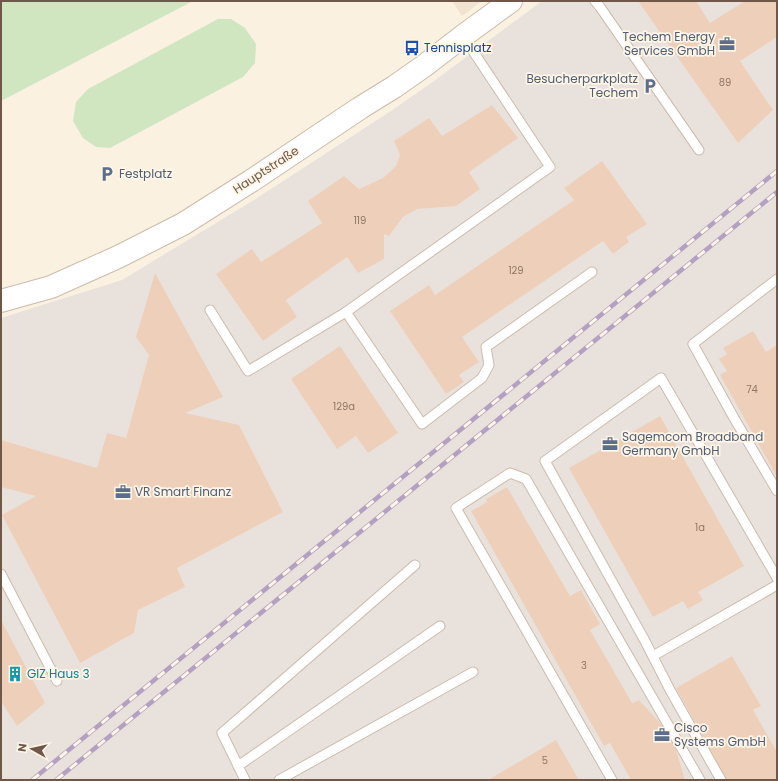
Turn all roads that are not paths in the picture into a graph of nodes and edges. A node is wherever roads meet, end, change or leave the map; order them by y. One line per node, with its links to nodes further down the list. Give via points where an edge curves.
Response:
1 (511, 1): 3 (street, Hauptstraße)
2 (595, 1): 4 (lane)
3 (463, 36): 7 (street, Hauptstraße, via 424,66 183,224 52,287); 9 (lane, via 550,167)
4 (698, 150)
5 (592, 272): 9 (lane, via 486,347 489,365 482,378 422,424)
6 (777, 280): 10 (lane, via 693,344)
7 (1, 301)
8 (210, 310): 9 (lane, via 248,371)
9 (346, 312)
10 (777, 492)
11 (414, 565): 19 (lane, via 222,733)
12 (1, 574): 18 (lane)
13 (777, 578): 16 (lane, via 661,378 545,461)
14 (777, 585): 16 (lane)
15 (440, 626): 19 (lane)
16 (653, 656): 26 (lane)
17 (472, 672): 22 (lane)
18 (57, 681)
19 (238, 766): 21 (lane)
20 (689, 771): 24 (lane)
21 (245, 780)
22 (279, 780)
23 (612, 780): 25 (lane, via 456,508 510,474 526,478)
24 (694, 780)
25 (700, 780)
26 (721, 780)

